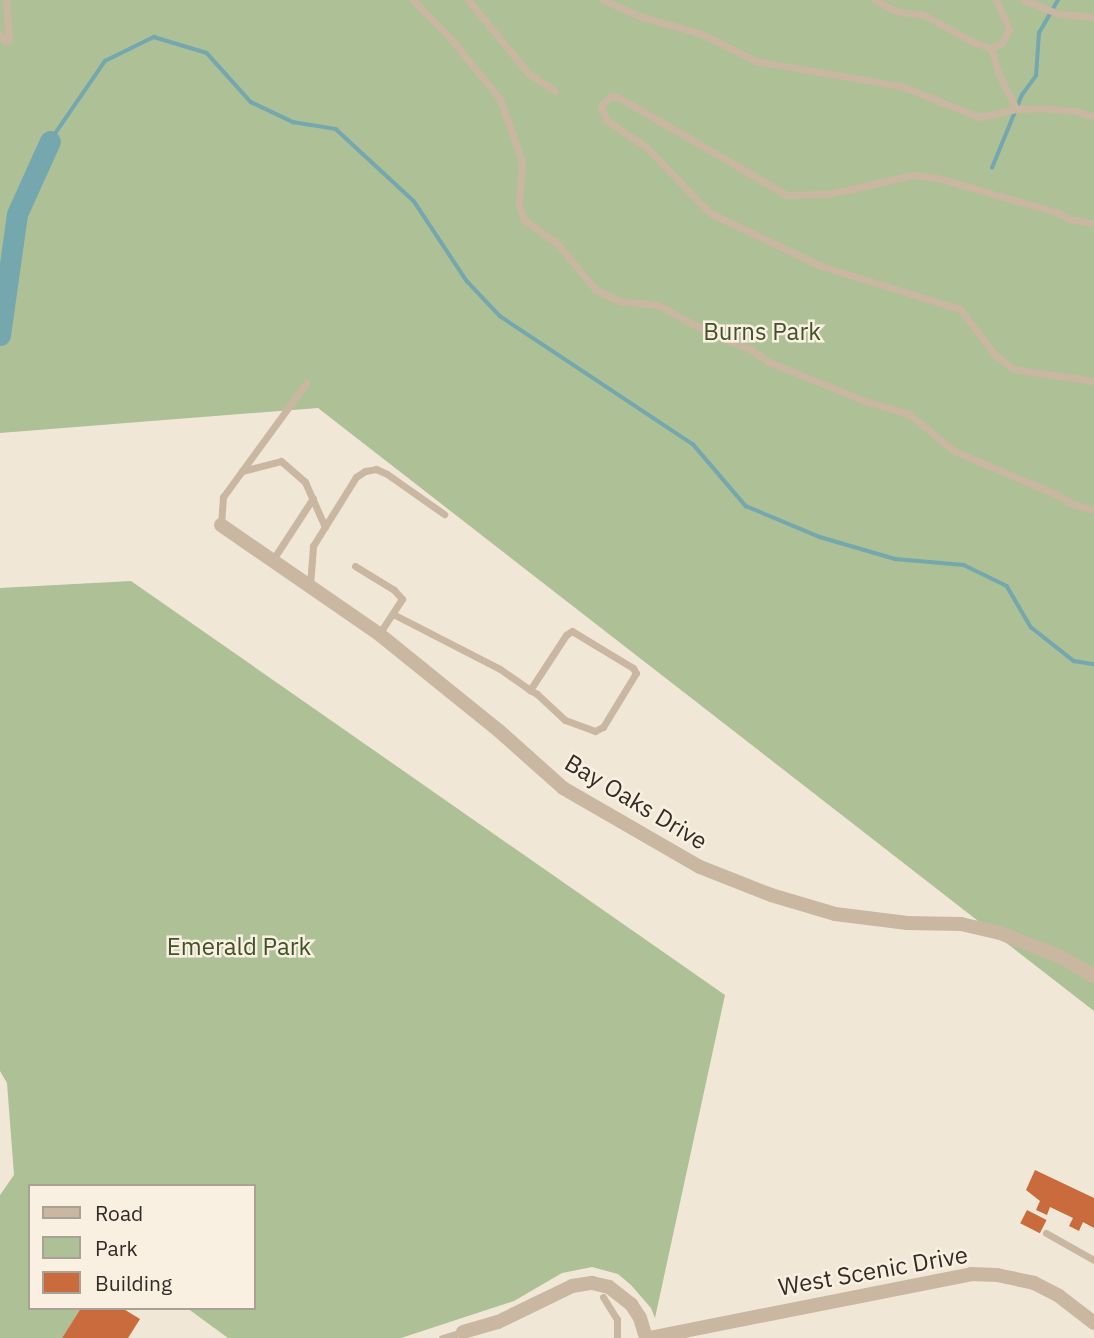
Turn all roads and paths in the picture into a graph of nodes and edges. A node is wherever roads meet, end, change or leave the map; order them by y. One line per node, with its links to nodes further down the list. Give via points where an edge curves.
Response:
1 (6, 0): 9 (lane, via 9,40)
2 (413, 0): 19 (lane, via 500,99 522,161 519,204 524,219 556,242 595,289 620,300 658,305 769,362 909,414 954,452)
3 (468, 0): 11 (lane, via 528,74)
4 (603, 0): 12 (lane, via 702,34 769,65 901,86 979,117)
5 (875, 0): 10 (lane, via 896,11 923,15)
6 (996, 0): 10 (lane, via 1009,29 1002,43)
7 (1024, 0): 8 (lane, via 1059,14)
8 (1094, 16)
9 (0, 34)
10 (990, 48): 12 (lane)
11 (555, 91)
12 (1016, 109): 13 (lane, via 1057,108)
13 (1094, 117)
14 (1094, 223): 15 (lane, via 938,178 913,175 828,194 787,195 618,97 610,96 601,106 606,120 646,148 710,213 821,266 960,309 994,354 1013,369)
15 (1094, 381)
16 (306, 383): 17 (lane)
17 (241, 472): 18 (lane, via 281,461 305,482); 21 (lane, via 223,497)
18 (313, 498): 22 (lane); 23 (lane)
19 (1094, 510)
20 (444, 514): 22 (lane, via 376,469 356,478)
21 (221, 525): 23 (street, Bay Oaks Drive)
22 (325, 527): 25 (lane, via 313,547)
23 (272, 561): 25 (street, Bay Oaks Drive)
24 (355, 566): 26 (lane, via 402,599)
25 (310, 587): 27 (street, Bay Oaks Drive)
26 (393, 614): 27 (lane); 28 (lane)
27 (379, 634): 29 (street, Bay Oaks Drive, via 563,788 700,867 835,914 1000,933 1059,956)
28 (530, 690): 28 (lane, via 565,720 595,731 603,727 636,673 572,631)
29 (1094, 976)
30 (1046, 1233): 31 (lane)
31 (1094, 1259)
32 (603, 1297): 36 (lane, via 617,1319)
33 (1094, 1323): 37 (street, West Scenic Drive, via 1034,1283 971,1274)
34 (463, 1332): 35 (lane); 37 (street, via 498,1322 572,1286 592,1283 609,1287 631,1304)
35 (442, 1338)
36 (617, 1338)
37 (648, 1338)

